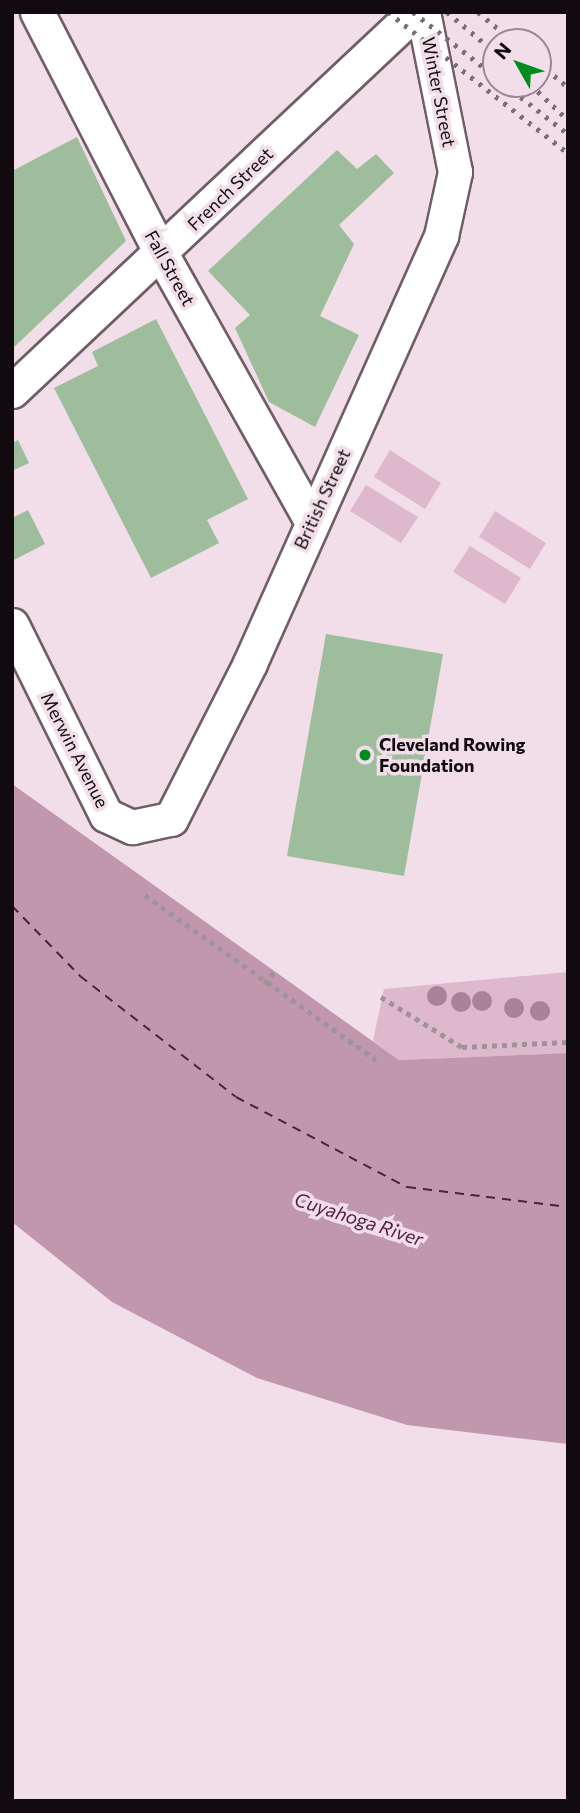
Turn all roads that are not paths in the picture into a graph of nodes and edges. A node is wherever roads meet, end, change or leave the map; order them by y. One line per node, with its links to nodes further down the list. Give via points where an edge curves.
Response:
1 (37, 12): 5 (street, Fall Street)
2 (415, 12): 5 (street, French Street)
3 (423, 12): 4 (street, Winter Street)
4 (455, 172): 7 (street, British Street, via 441,236)
5 (162, 255): 6 (street, French Street); 7 (street, Fall Street)
6 (12, 391)
7 (311, 520): 9 (street, British Street, via 250,663)
8 (12, 625): 9 (street, Merwin Avenue, via 106,815 132,827)
9 (171, 819)

